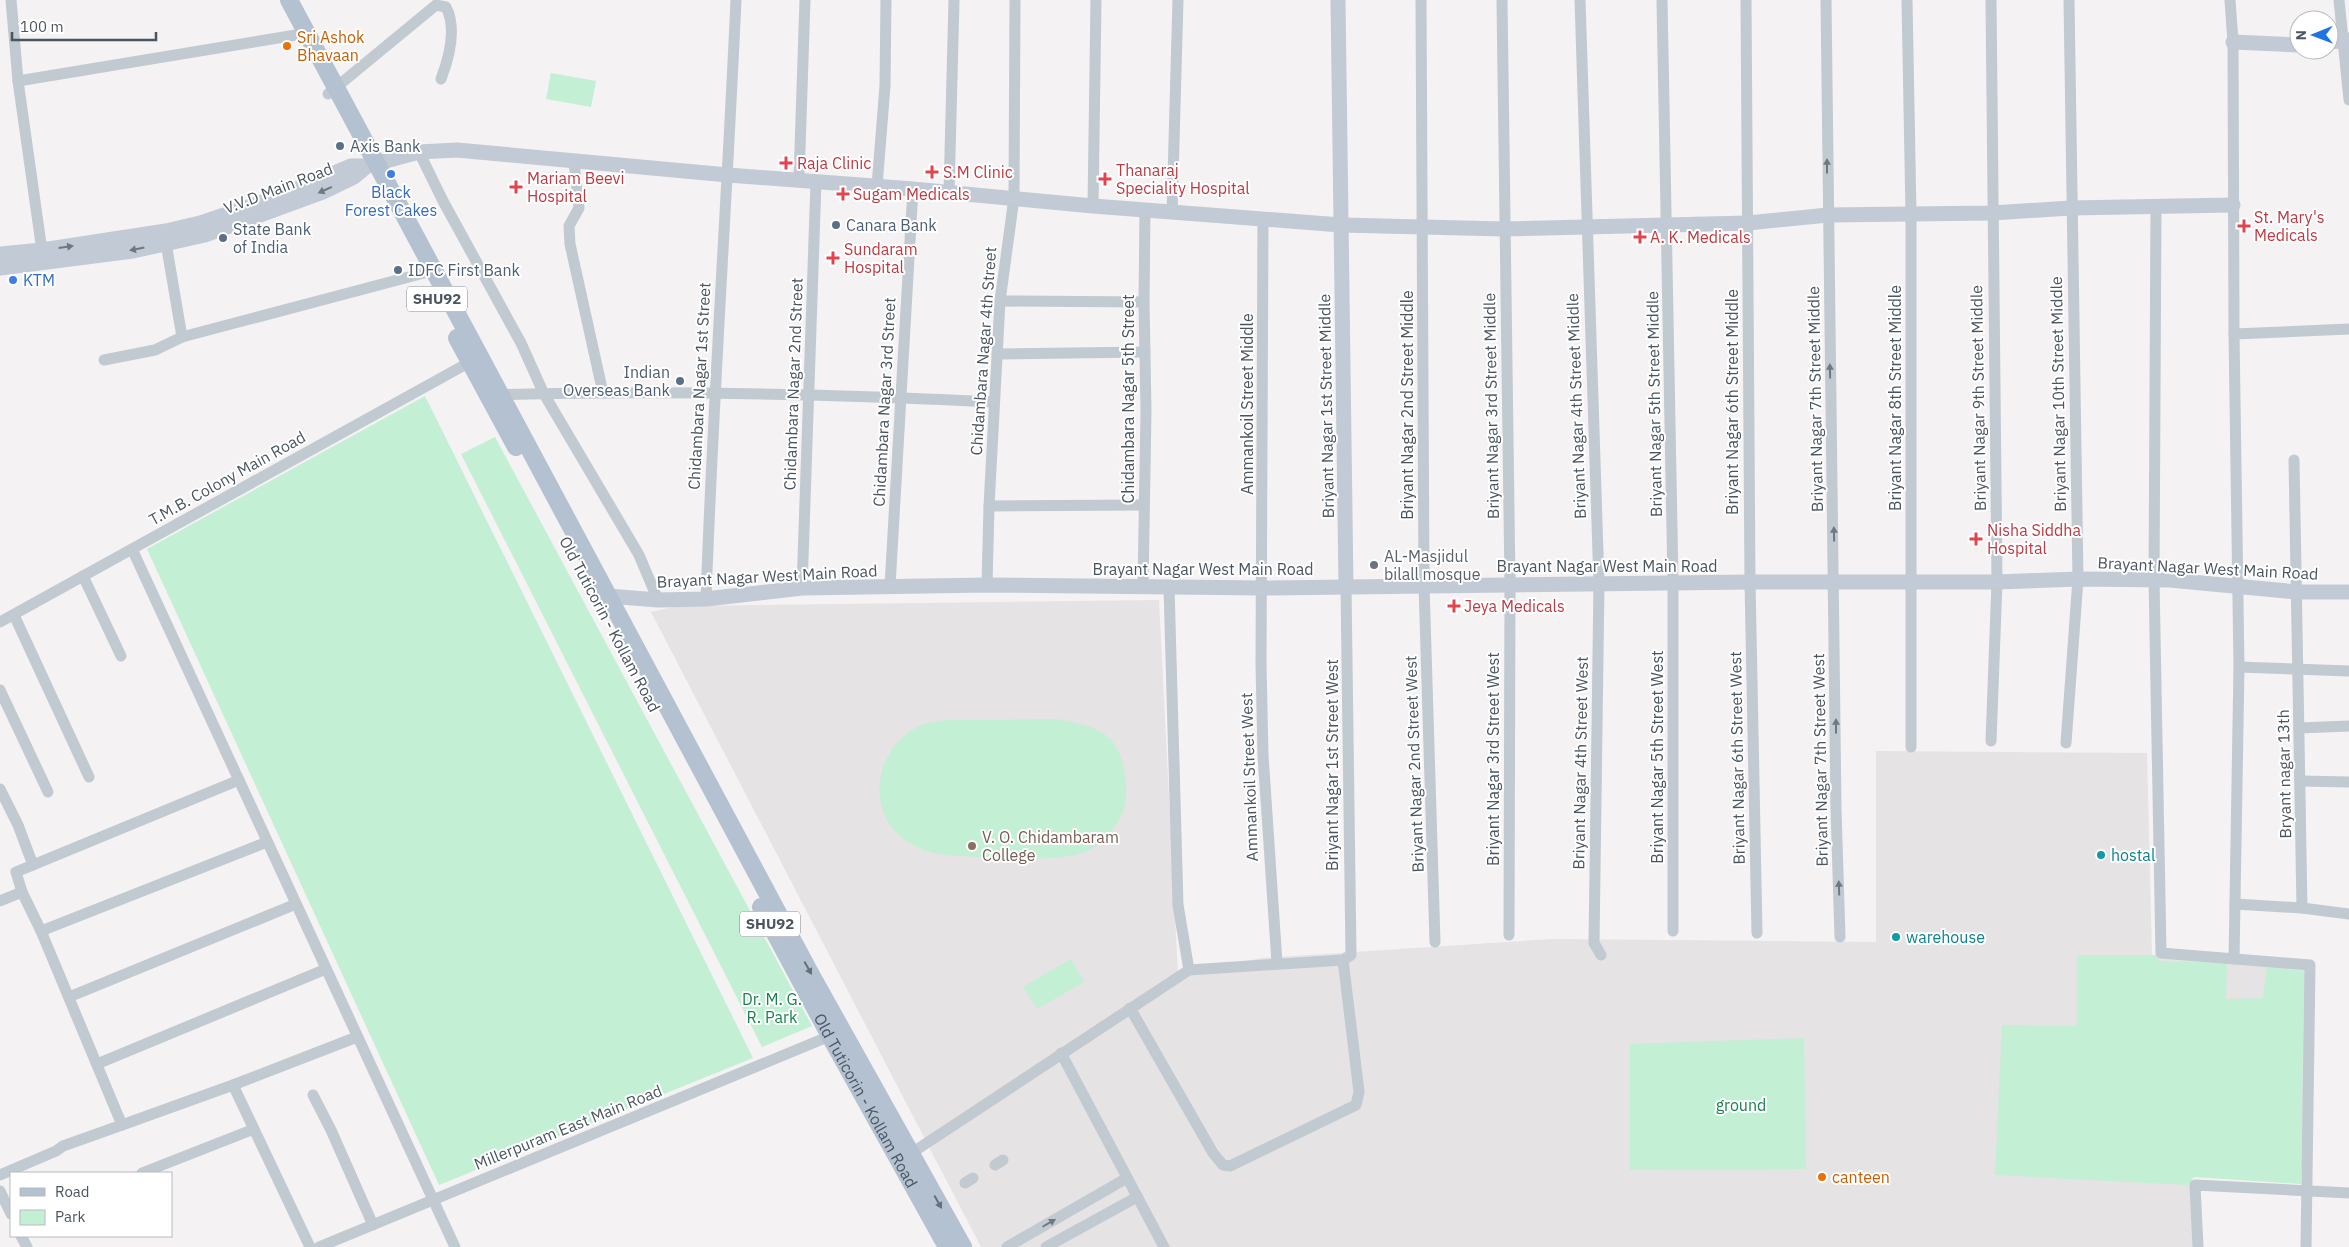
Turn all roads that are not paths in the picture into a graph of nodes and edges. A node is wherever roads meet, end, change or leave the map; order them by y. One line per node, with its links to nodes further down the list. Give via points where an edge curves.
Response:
1 (11, 0): 29 (street)
2 (277, 0): 24 (main road, Old Tuticorin - Kollam Road / SHU92)
3 (289, 0): 30 (main road)
4 (736, 0): 35 (street, Chidambara Nagar 1st Street)
5 (806, 0): 36 (street)
6 (886, 0): 38 (street, via 885,86)
7 (954, 0): 40 (street)
8 (1015, 0): 41 (street, Chidambara Nagar 4th Street)
9 (1096, 0): 43 (street)
10 (1178, 0): 47 (street)
11 (1338, 0): 53 (street, Briyant Nagar 1st Street Middle)
12 (1421, 0): 55 (street, Briyant Nagar 2nd Street Middle)
13 (1502, 0): 57 (street, Briyant Nagar 3rd Street Middle)
14 (1580, 0): 56 (street, Briyant Nagar 4th Street Middle)
15 (1662, 0): 54 (street, Briyant Nagar 5th Street Middle)
16 (1746, 0): 52 (street, Briyant Nagar 6th Street Middle)
17 (1826, 0): 50 (street, Briyant Nagar 7th Street Middle, one-way to 17)
18 (1907, 0): 49 (street, Briyant Nagar 8th Street Middle)
19 (1991, 0): 48 (street, Briyant Nagar 9th Street Middle)
20 (2069, 0): 45 (street, Briyant Nagar 10th Street Middle)
21 (2230, 0): 26 (street)
22 (2339, 0): 25 (street)
23 (443, 3): 28 (street, via 450,17 450,36 449,55); 30 (street, via 418,18)
24 (296, 35): 29 (street); 30 (main road, Old Tuticorin - Kollam Road / SHU92)
25 (2347, 41): 31 (street)
26 (2233, 42): 27 (street); 42 (street)
27 (2289, 45)
28 (441, 79)
29 (18, 81): 60 (street)
30 (332, 91): 34 (main road, Old Tuticorin - Kollam Road / SHU92)
31 (2349, 100)
32 (419, 152): 33 (street, via 457,150); 34 (street); 74 (street, via 521,343)
33 (574, 162): 35 (street); 73 (street, via 579,208 569,226 570,244)
34 (372, 164): 58 (street, V.V.D Main Road, via 323,192 204,235); 62 (main road, Old Tuticorin - Kollam Road / SHU92); 76 (main road)
35 (728, 175): 36 (street); 72 (street, Chidambara Nagar 1st Street)
36 (799, 179): 37 (street)
37 (816, 182): 38 (street); 75 (street, Chidambara Nagar 2nd Street)
38 (877, 186): 39 (street)
39 (913, 189): 40 (street); 77 (street, Chidambara Nagar 3rd Street)
40 (949, 192): 41 (street)
41 (1014, 198): 43 (street); 63 (street, Chidambara Nagar 4th Street)
42 (2233, 205): 44 (street); 66 (street)
43 (1094, 206): 46 (street)
44 (2156, 207): 45 (street); 85 (street)
45 (2071, 208): 48 (street); 84 (street, Briyant Nagar 10th Street Middle)
46 (1145, 210): 47 (street); 64 (street, Chidambara Nagar 5th Street)
47 (1172, 213): 51 (street)
48 (1992, 213): 49 (street); 89 (street, Briyant Nagar 9th Street Middle)
49 (1911, 214): 50 (street); 88 (street, Briyant Nagar 8th Street Middle)
50 (1828, 215): 52 (street); 87 (street, Briyant Nagar 7th Street Middle, one-way to 50)
51 (1263, 219): 53 (street); 101 (street, Ammankoil Street Middle)
52 (1748, 222): 54 (street); 86 (street, Briyant Nagar 6th Street Middle)
53 (1341, 225): 55 (street); 98 (street, Briyant Nagar 1st Street Middle)
54 (1666, 225): 56 (street); 90 (street, Briyant Nagar 5th Street Middle)
55 (1423, 226): 57 (street); 94 (street, Briyant Nagar 2nd Street Middle)
56 (1585, 226): 57 (street); 92 (street, Briyant Nagar 4th Street Middle)
57 (1504, 228): 91 (street, Briyant Nagar 3rd Street Middle)
58 (166, 237): 60 (street, V.V.D Main Road, via 133,250); 67 (street)
59 (0, 254): 60 (street, V.V.D Main Road)
60 (43, 256): 61 (street, V.V.D Main Road)
61 (0, 268)
62 (424, 273): 67 (street); 71 (main road, Old Tuticorin - Kollam Road / SHU92)
63 (1000, 301): 64 (street); 69 (street, Chidambara Nagar 4th Street)
64 (1144, 302): 68 (street, Chidambara Nagar 5th Street)
65 (2349, 329): 66 (street)
66 (2234, 334): 96 (street)
67 (182, 337): 70 (street, via 155,350)
68 (1145, 352): 69 (street); 80 (street, Chidambara Nagar 5th Street)
69 (997, 354): 78 (street, Chidambara Nagar 4th Street)
70 (104, 360)
71 (470, 362): 76 (main road, Old Tuticorin - Kollam Road / SHU92); 82 (street, T.M.B. Colony Main Road)
72 (714, 392): 73 (street); 75 (street); 105 (street, Chidambara Nagar 1st Street)
73 (603, 393): 74 (street)
74 (544, 394): 76 (street); 106 (street, via 639,555)
75 (810, 394): 77 (street); 99 (street, Chidambara Nagar 2nd Street)
76 (495, 395): 104 (main road, Old Tuticorin - Kollam Road / SHU92)
77 (900, 397): 78 (street); 95 (street, Chidambara Nagar 3rd Street)
78 (994, 402): 81 (street, Chidambara Nagar 4th Street)
79 (2294, 460): 102 (street, Bryant nagar 13th)
80 (1144, 504): 81 (street); 100 (street, Chidambara Nagar 5th Street)
81 (989, 506): 93 (street, Chidambara Nagar 4th Street)
82 (132, 549): 83 (street, T.M.B. Colony Main Road); 120 (street)
83 (83, 576): 107 (street, T.M.B. Colony Main Road); 109 (street)
84 (2078, 579): 85 (street, Brayant Nagar West Main Road); 89 (street, Brayant Nagar West Main Road); 117 (street, Briyant Nagar 10th Street Middle)
85 (2154, 580): 96 (street, Brayant Nagar West Main Road); 140 (street, via 2161,952)
86 (1750, 582): 87 (street, Brayant Nagar West Main Road); 90 (street, Brayant Nagar West Main Road); 135 (street, Briyant Nagar 6th Street West)
87 (1835, 582): 88 (street, Brayant Nagar West Main Road); 137 (street, Briyant Nagar 7th Street West, one-way to 87)
88 (1912, 582): 89 (street, Brayant Nagar West Main Road); 118 (street, Briyant Nagar 8th Street Middle)
89 (1997, 582): 116 (street, Briyant Nagar 9th Street Middle)
90 (1674, 583): 92 (street, Brayant Nagar West Main Road); 134 (street, Briyant Nagar 5th Street West)
91 (1510, 584): 92 (street, Brayant Nagar West Main Road); 94 (street, Brayant Nagar West Main Road); 136 (street, Briyant Nagar 3rd Street West)
92 (1598, 584): 139 (street, Briyant Nagar 4th Street West, via 1594,942)
93 (987, 585): 95 (street, Brayant Nagar West Main Road); 100 (street, Brayant Nagar West Main Road)
94 (1424, 585): 98 (street, Brayant Nagar West Main Road); 138 (street, Briyant Nagar 2nd Street West)
95 (890, 586): 99 (street, Brayant Nagar West Main Road)
96 (2238, 586): 102 (street, Brayant Nagar West Main Road); 110 (street)
97 (1169, 587): 100 (street, Brayant Nagar West Main Road); 101 (street, Brayant Nagar West Main Road); 144 (street, via 1178,905)
98 (1346, 587): 101 (street, Brayant Nagar West Main Road); 141 (street, Briyant Nagar 1st Street West, via 1351,955)
99 (802, 588): 105 (street, Brayant Nagar West Main Road)
100 (1143, 588)
101 (1263, 588): 142 (street, Ammankoil Street West, via 1263,755)
102 (2297, 592): 103 (street, Brayant Nagar West Main Road); 112 (street, Bryant nagar 13th)
103 (2349, 592)
104 (602, 597): 106 (street, Brayant Nagar West Main Road); 147 (main road, Old Tuticorin - Kollam Road / SHU92); 155 (main road, one-way to 155, via 810,973)
105 (706, 599): 106 (street, Brayant Nagar West Main Road)
106 (658, 600)
107 (14, 615): 108 (street, T.M.B. Colony Main Road); 119 (street)
108 (0, 622)
109 (121, 656)
110 (2239, 667): 112 (street); 130 (street)
111 (2349, 670): 112 (street)
112 (2299, 671): 115 (street, Bryant nagar 13th)
113 (0, 690): 124 (street)
114 (2349, 726): 115 (street)
115 (2300, 728): 121 (street, Bryant nagar 13th)
116 (1991, 741)
117 (2066, 743)
118 (1912, 747)
119 (89, 777)
120 (239, 780): 125 (street); 126 (street)
121 (2300, 781): 122 (street); 131 (street, Bryant nagar 13th)
122 (2349, 782)
123 (0, 789): 126 (street, via 18,825)
124 (48, 792)
125 (267, 842): 129 (street); 133 (street)
126 (32, 865): 127 (street, via 16,872)
127 (22, 892): 128 (street); 133 (street)
128 (0, 901)
129 (296, 904): 143 (street); 145 (street)
130 (2235, 904): 131 (street); 140 (street)
131 (2302, 908): 132 (street)
132 (2349, 914)
133 (42, 931): 145 (street)
134 (1673, 931)
135 (1757, 933)
136 (1509, 935)
137 (1840, 937)
138 (1435, 942)
139 (1601, 955)
140 (2234, 958): 159 (street, via 2310,965)
141 (1344, 960): 142 (street); 146 (street, via 1359,1092 1356,1105 1230,1166 1223,1165 1212,1153)
142 (1277, 963): 144 (street)
143 (326, 969): 148 (street); 150 (street)
144 (1189, 970): 146 (street)
145 (69, 997): 150 (street)
146 (1130, 1008): 149 (street)
147 (830, 1036): 155 (main road, Old Tuticorin - Kollam Road / SHU92); 163 (street, Millerpuram East Main Road)
148 (357, 1037): 151 (street); 163 (street)
149 (1061, 1053): 155 (street); 158 (street)
150 (97, 1064): 153 (street)
151 (233, 1085): 153 (street); 154 (street)
152 (313, 1095): 165 (street)
153 (122, 1125): 157 (street, via 63,1146 56,1152)
154 (254, 1129): 156 (street); 166 (street)
155 (905, 1157): 169 (main road, Old Tuticorin - Kollam Road / SHU92); 170 (main road, one-way to 170)
156 (145, 1172)
157 (0, 1175)
158 (1127, 1178): 162 (street); 171 (street, one-way to 158)
159 (2306, 1190): 161 (street); 174 (street, via 2194,1185); 175 (street)
160 (0, 1191): 164 (street)
161 (2349, 1193)
162 (1137, 1197): 172 (street); 173 (street)
163 (434, 1200): 165 (street, Millerpuram East Main Road); 168 (street)
164 (10, 1212)
165 (373, 1225): 167 (street, Millerpuram East Main Road)
166 (310, 1247)
167 (319, 1247)
168 (455, 1247)
169 (947, 1247)
170 (963, 1247)
171 (1006, 1247)
172 (1046, 1247)
173 (1164, 1247)
174 (2198, 1247)
175 (2306, 1247)

